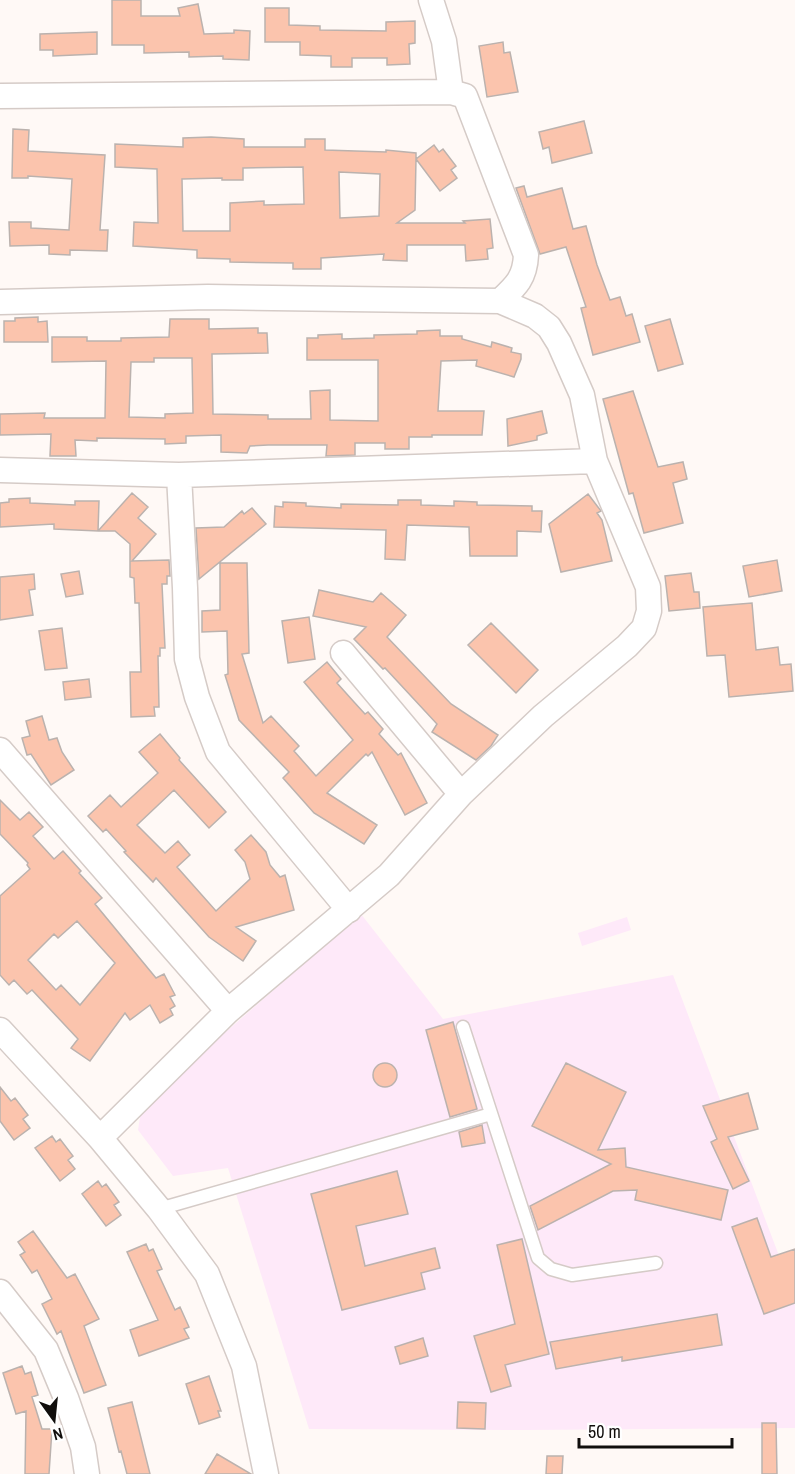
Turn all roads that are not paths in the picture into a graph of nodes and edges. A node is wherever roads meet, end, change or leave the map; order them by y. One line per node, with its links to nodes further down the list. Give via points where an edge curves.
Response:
1 (431, 0): 2 (street, via 444,41)
2 (451, 92): 3 (street); 4 (street, via 465,96 526,255 525,269 517,285)
3 (0, 96)
4 (500, 301): 5 (street, via 208,297); 6 (street, via 535,316 560,343 582,395)
5 (0, 302)
6 (595, 461): 8 (street); 11 (street, via 648,587 649,611 644,628)
7 (0, 470): 8 (street)
8 (179, 475): 12 (street, via 187,659 218,752)
9 (343, 653): 11 (street)
10 (0, 750): 13 (street)
11 (461, 794): 12 (street, via 388,875)
12 (350, 910): 13 (street)
13 (228, 1011): 17 (street)
14 (463, 1027): 16 (lane)
15 (0, 1030): 17 (street)
16 (491, 1114): 18 (lane); 19 (lane, via 538,1258 551,1269 572,1275)
17 (100, 1138): 18 (street)
18 (159, 1209): 22 (street, via 207,1274 232,1335 244,1366)
19 (656, 1263)
20 (0, 1292): 21 (street, via 46,1350 83,1447)
21 (87, 1474)
22 (266, 1474)

